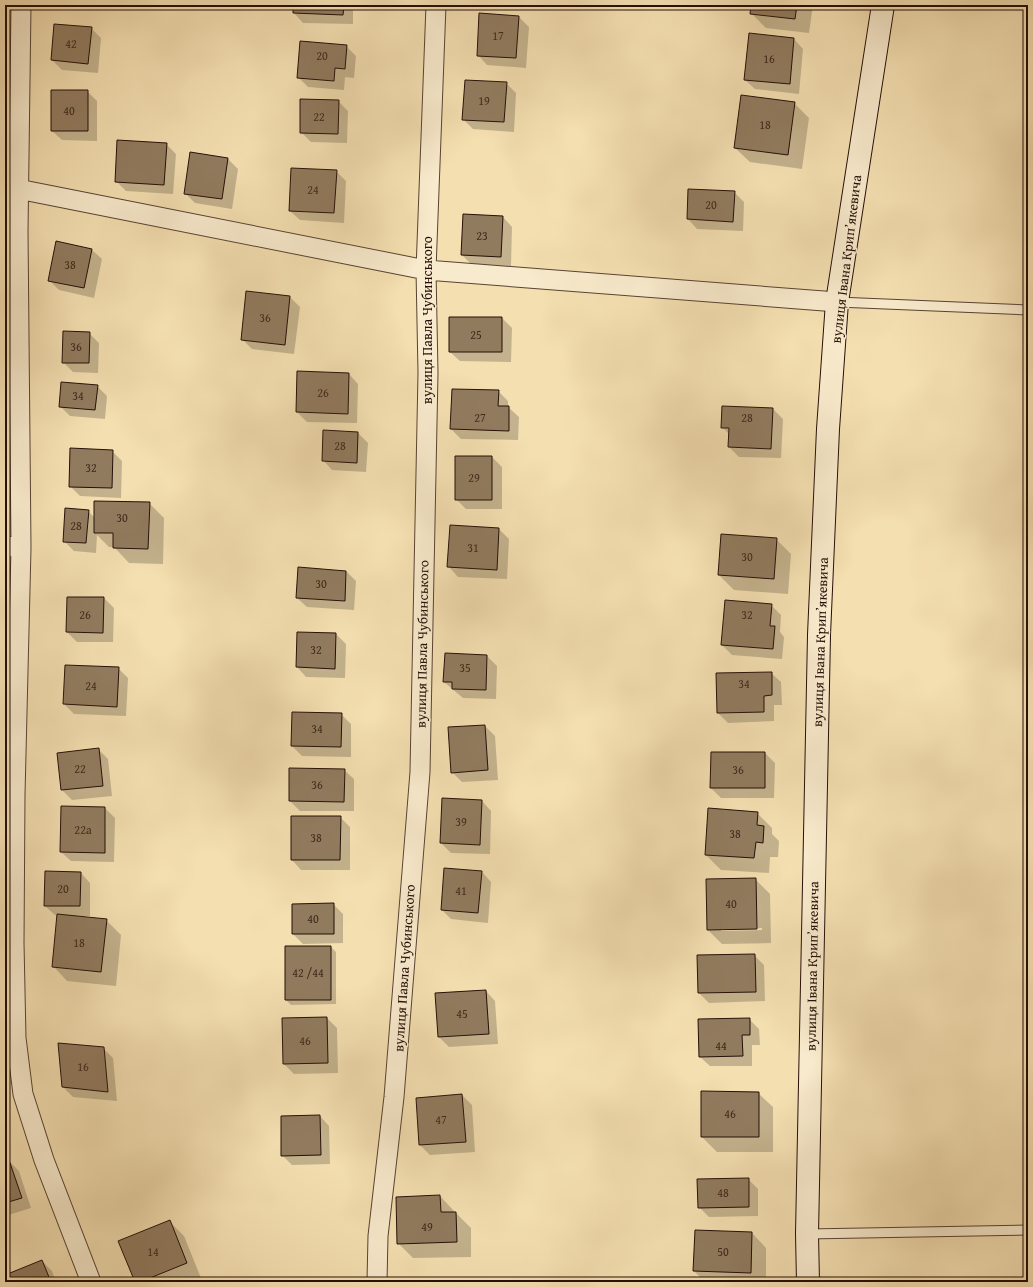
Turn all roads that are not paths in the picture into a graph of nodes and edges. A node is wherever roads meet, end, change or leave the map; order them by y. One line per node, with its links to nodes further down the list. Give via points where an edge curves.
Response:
1 (21, 5): 4 (street)
2 (436, 5): 6 (street, вулиця Павла Чубинського)
3 (883, 5): 7 (street, вулиця Івана Крипʼякевича)
4 (18, 189): 5 (street); 6 (street)
5 (11, 230): 9 (street)
6 (426, 270): 7 (street); 15 (street, вулиця Павла Чубинського, via 428,373 420,772 394,1097 378,1236)
7 (837, 302): 8 (lane); 13 (street, вулиця Івана Крипʼякевича, via 828,429 819,635)
8 (1028, 310)
9 (13, 547): 10 (street)
10 (10, 794): 11 (street, via 14,943)
11 (11, 1037): 14 (street, via 23,1094 44,1160)
12 (1028, 1230): 13 (lane)
13 (807, 1234): 16 (street, вулиця Івана Крипʼякевича)
14 (91, 1282)
15 (376, 1282)
16 (808, 1282)

